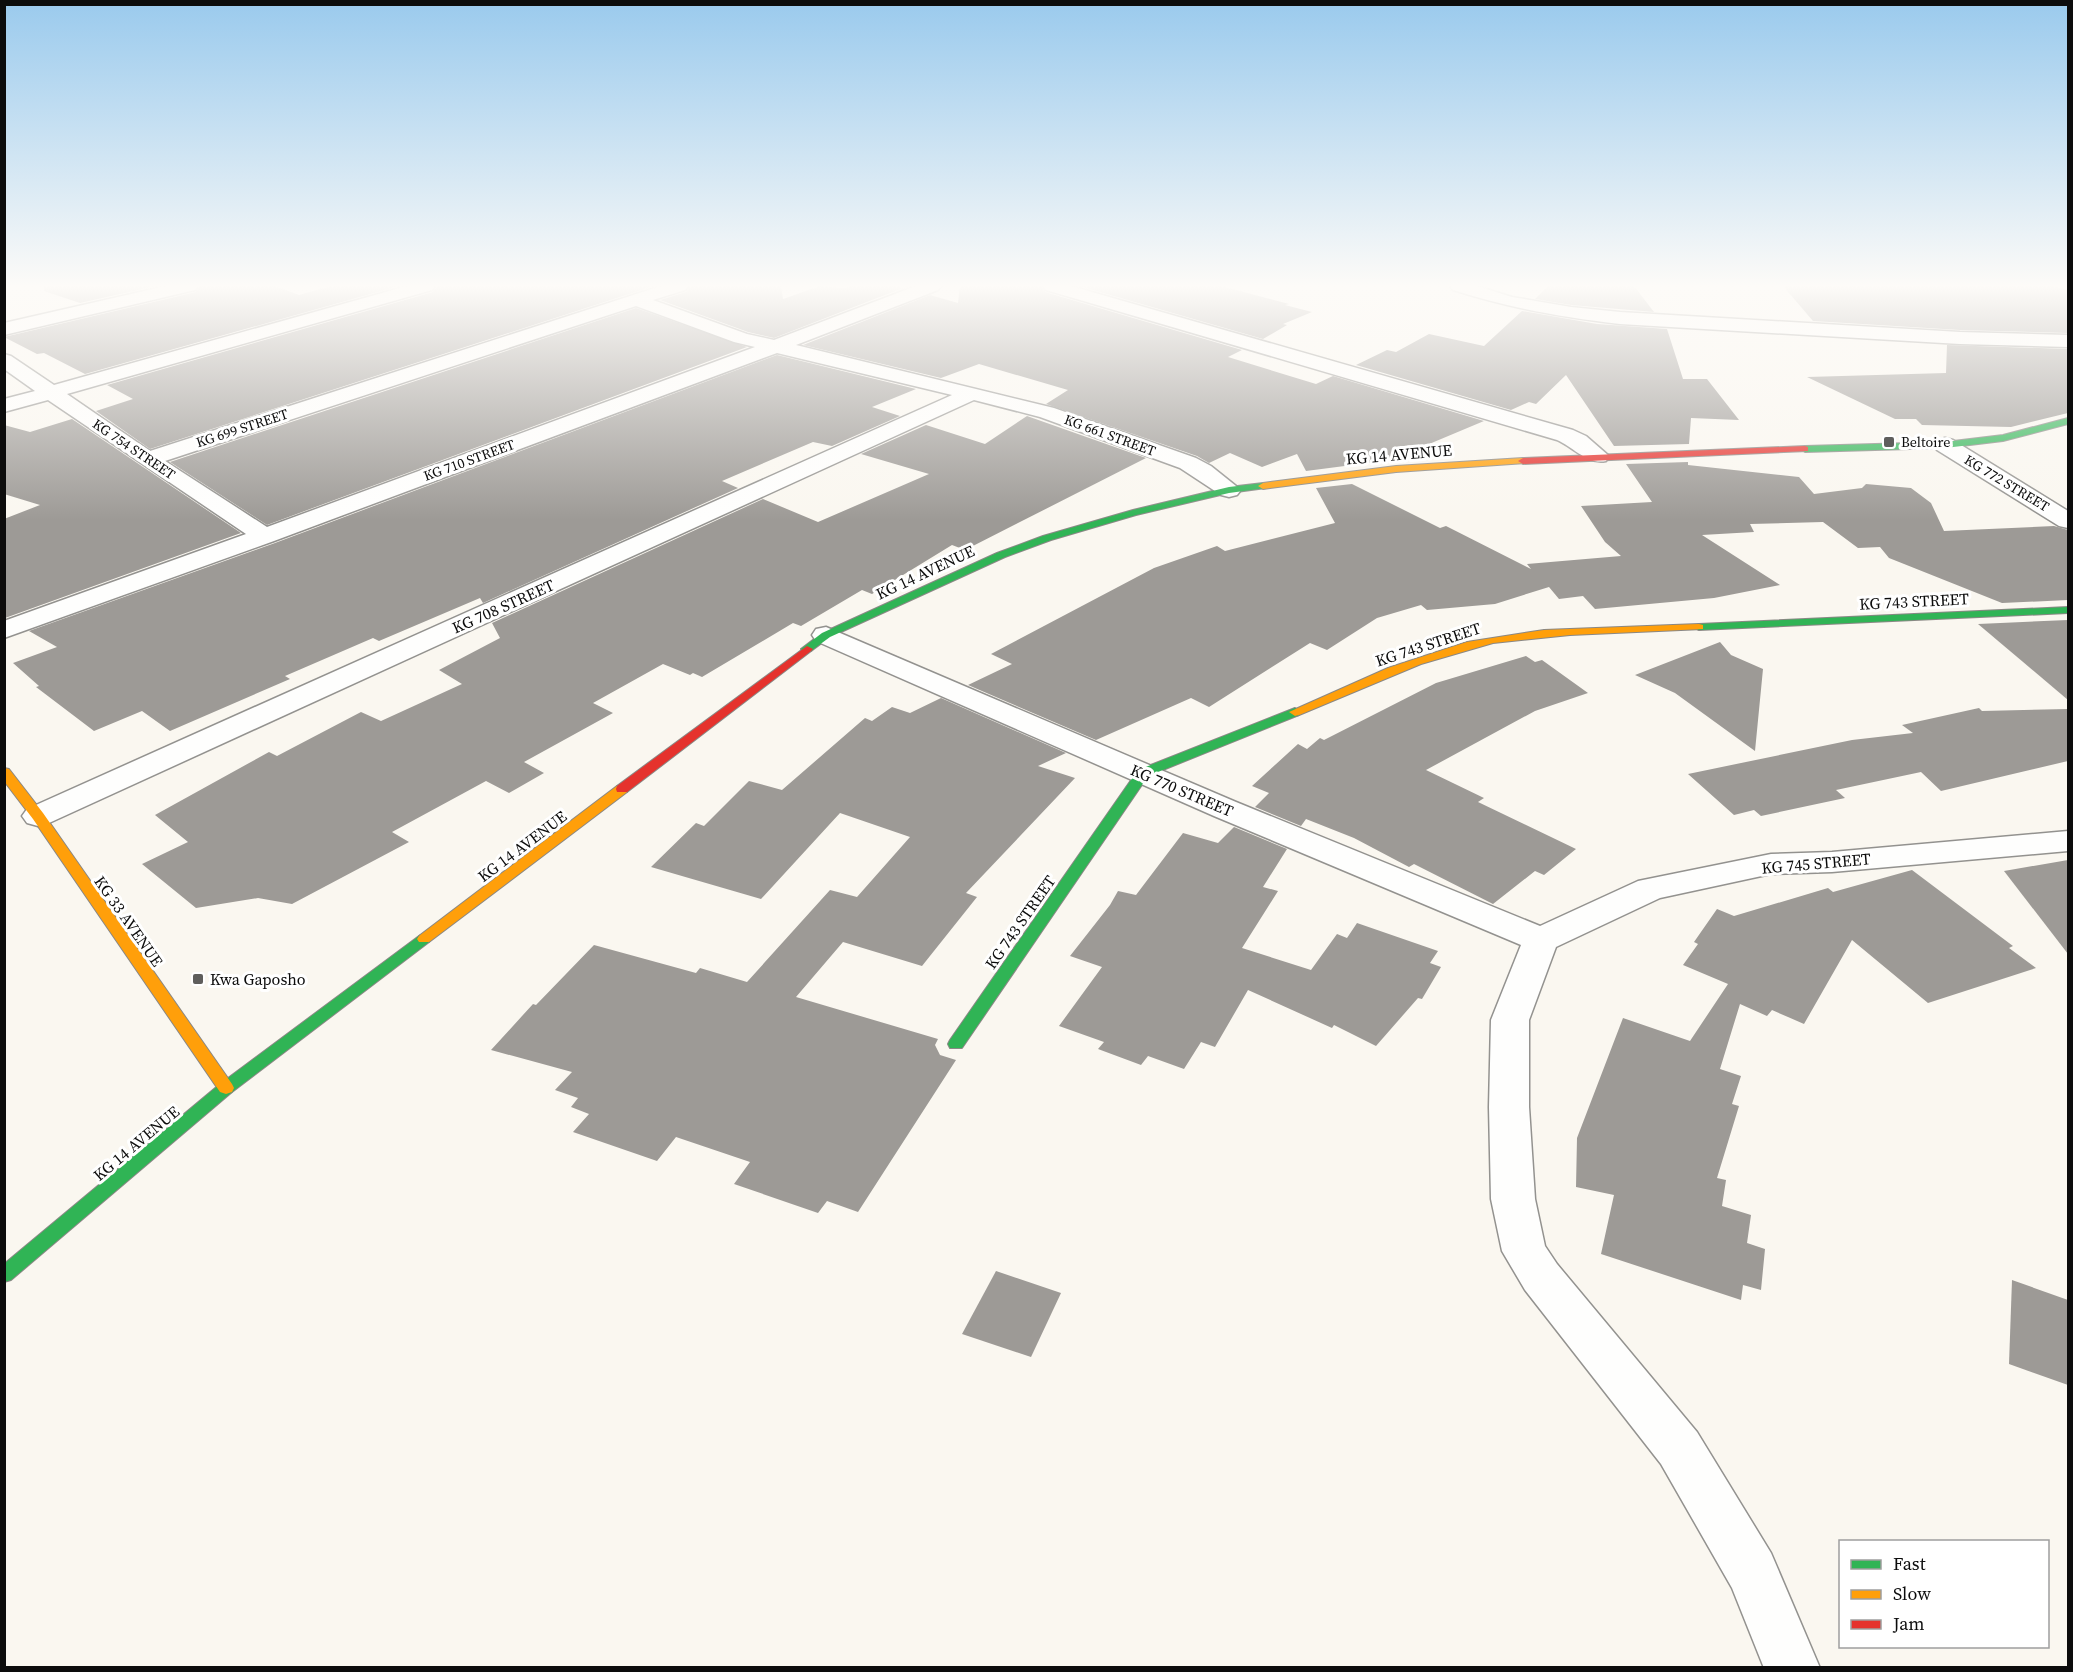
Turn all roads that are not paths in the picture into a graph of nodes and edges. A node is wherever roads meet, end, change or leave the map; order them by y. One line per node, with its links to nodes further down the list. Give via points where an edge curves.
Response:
1 (10, 364): 7 (street, KG 754 STREET)
2 (153, 364): 7 (street)
3 (439, 364): 13 (street, KG 699 STREET)
4 (728, 364): 16 (street, KG 710 STREET)
5 (843, 364): 8 (street, KG 661 STREET)
6 (1320, 364): 12 (street, via 1564,435)
7 (51, 393): 9 (street); 13 (street, KG 754 STREET)
8 (969, 395): 14 (street, KG 661 STREET, via 1012,402 1108,433 1203,471); 22 (street, KG 708 STREET)
9 (4, 406)
10 (2068, 421): 11 (main road, KG 14 AVENUE, via 2002,438)
11 (1945, 445): 12 (main road, KG 14 AVENUE); 15 (street, KG 772 STREET)
12 (1598, 456): 14 (main road, KG 14 AVENUE, via 1396,469)
13 (147, 459): 16 (street, KG 754 STREET)
14 (1229, 490): 19 (main road, KG 14 AVENUE, via 1047,538 950,577)
15 (2068, 521)
16 (265, 536): 18 (street, KG 710 STREET)
17 (2068, 610): 21 (main road, KG 743 STREET, via 1540,634 1492,640 1433,656)
18 (4, 630)
19 (826, 635): 21 (street, KG 770 STREET); 26 (main road, KG 14 AVENUE)
20 (4, 772): 22 (main road, KG 33 AVENUE)
21 (1143, 773): 24 (street, KG 770 STREET); 25 (main road, KG 743 STREET)
22 (38, 816): 26 (main road, KG 33 AVENUE)
23 (2068, 841): 24 (street, KG 745 STREET, via 1771,864 1650,889)
24 (1540, 940): 28 (street, via 1510,1020 1513,1199 1524,1251 1679,1448 1752,1572)
25 (956, 1044)
26 (226, 1088): 27 (main road, KG 14 AVENUE)
27 (4, 1275)
28 (1792, 1668)

